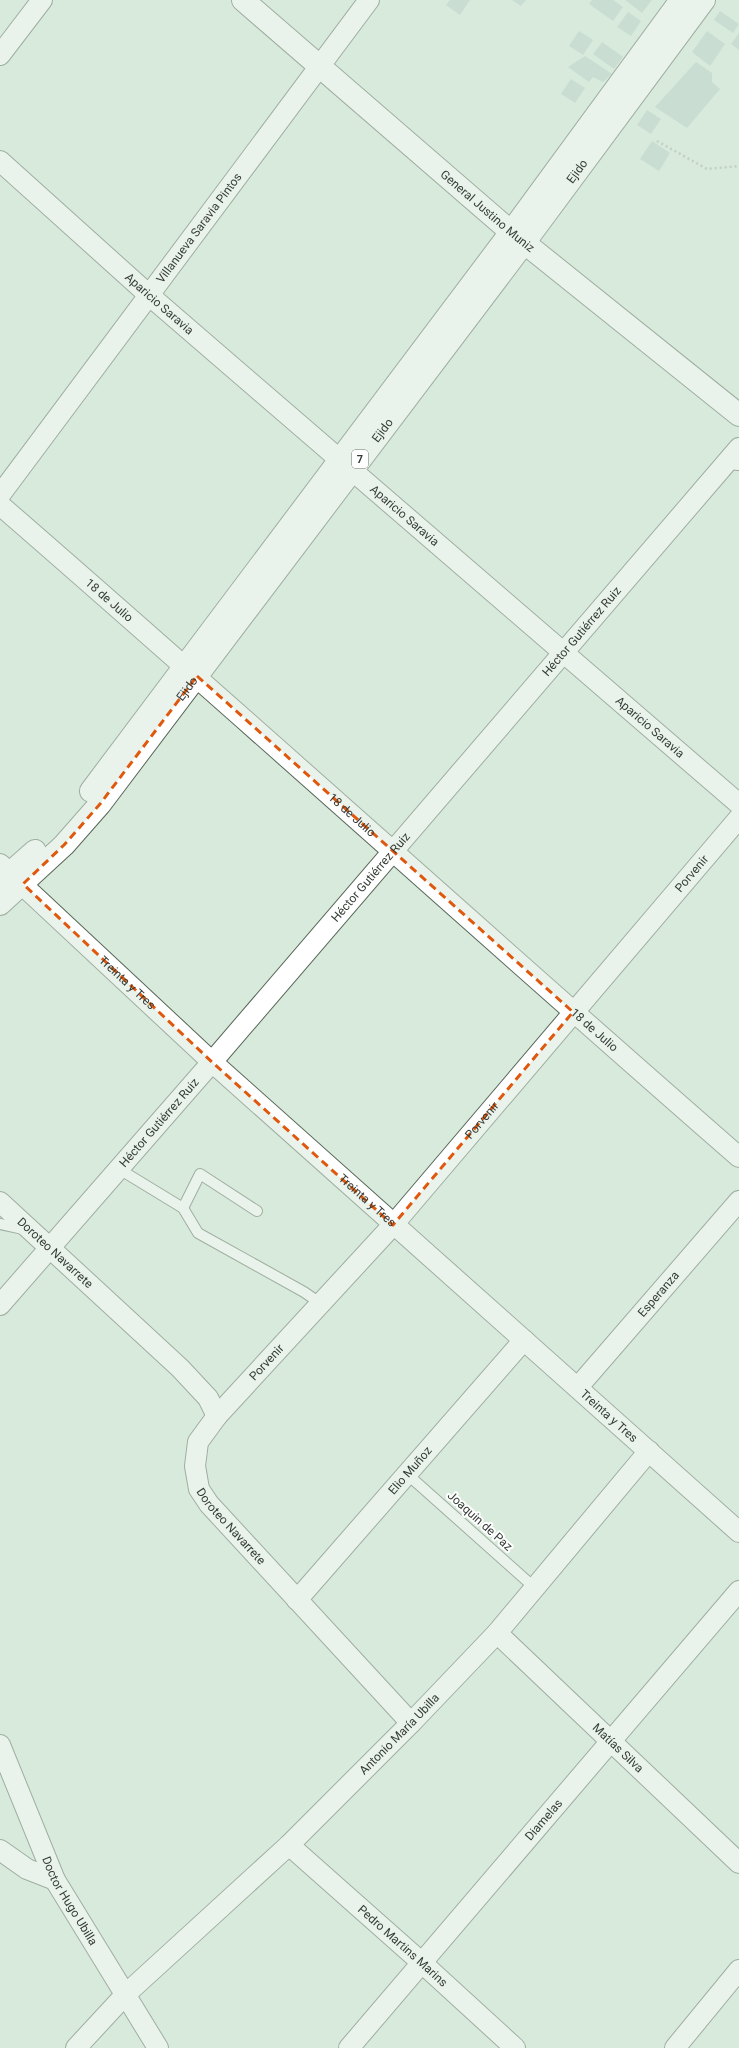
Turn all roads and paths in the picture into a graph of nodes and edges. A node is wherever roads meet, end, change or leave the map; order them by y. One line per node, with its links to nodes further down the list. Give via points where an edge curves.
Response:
1 (42, 0): 6 (street)
2 (243, 0): 7 (main road, General Justino Muniz)
3 (369, 0): 7 (street, Villanueva Saravia Pintos)
4 (681, 0): 11 (main road, Ejido / 7)
5 (704, 0): 11 (main road, Ejido / 7)
6 (0, 55)
7 (320, 67): 11 (main road, General Justino Muniz); 12 (street, Villanueva Saravia Pintos)
8 (657, 141): 10 (path, via 707,169)
9 (0, 161): 12 (street, Aparicio Saravia)
10 (739, 166)
11 (518, 237): 13 (main road, General Justino Muniz); 15 (main road, Ejido / 7)
12 (150, 296): 15 (street, Aparicio Saravia); 16 (street, Villanueva Saravia Pintos)
13 (739, 415)
14 (736, 455): 18 (street, Héctor Gutiérrez Ruiz)
15 (346, 464): 18 (street, Aparicio Saravia); 19 (main road, Ejido / 7)
16 (0, 495)
17 (0, 505): 19 (street, 18 de Julio)
18 (563, 651): 20 (street, Aparicio Saravia); 22 (street, Héctor Gutiérrez Ruiz)
19 (191, 671): 22 (street, 18 de Julio); 23 (main road, Ejido / 7, via 71,817)
20 (739, 804)
21 (739, 818): 25 (street, Porvenir)
22 (393, 852): 25 (street, 18 de Julio); 26 (street, Héctor Gutiérrez Ruiz)
23 (8, 876): 24 (main road, Ejido / 7); 26 (street, Treinta y Tres)
24 (0, 904)
25 (573, 1012): 27 (street, 18 de Julio); 34 (street, Porvenir)
26 (212, 1062): 28 (street, Héctor Gutiérrez Ruiz); 34 (street, Treinta y Tres)
27 (739, 1157)
28 (119, 1169): 31 (lane); 36 (street, Héctor Gutiérrez Ruiz)
29 (739, 1201): 40 (street, Esperanza)
30 (0, 1202): 35 (street, Doroteo Navarrete)
31 (183, 1208): 32 (lane, via 200,1174); 37 (lane, via 198,1233)
32 (257, 1211)
33 (0, 1224): 35 (lane)
34 (393, 1225): 37 (street, Porvenir); 39 (street, Treinta y Tres)
35 (31, 1231): 36 (street, Doroteo Navarrete)
36 (49, 1247): 38 (street, Héctor Gutiérrez Ruiz); 41 (street, Doroteo Navarrete, via 180,1368 208,1398)
37 (320, 1303): 41 (street, Porvenir)
38 (0, 1305)
39 (524, 1340): 40 (street, Treinta y Tres); 43 (street, Elio Muñoz)
40 (578, 1387): 42 (street, Treinta y Tres)
41 (217, 1416): 47 (street, Doroteo Navarrete, via 198,1442 195,1466 199,1489 208,1504)
42 (649, 1451): 44 (street, Treinta y Tres); 45 (street, Antonio María Ubilla)
43 (407, 1474): 45 (lane, Joaquin de Paz); 47 (street, Elio Muñoz)
44 (739, 1532)
45 (535, 1588): 48 (street, Antonio María Ubilla)
46 (739, 1591): 50 (street, Diamelas)
47 (297, 1600): 49 (street, Doroteo Navarrete)
48 (497, 1633): 49 (street, Antonio María Ubilla); 50 (street, Matías Silva)
49 (411, 1723): 52 (street, Antonio María Ubilla)
50 (610, 1740): 54 (street, Matías Silva); 56 (street, Diamelas)
51 (0, 1745): 55 (street, Doctor Hugo Ubilla)
52 (289, 1845): 56 (street, Pedro Martins Marins); 58 (street, Antonio María Ubilla)
53 (0, 1850): 55 (street, via 28,1869)
54 (739, 1863)
55 (55, 1880): 58 (street, Doctor Hugo Ubilla)
56 (421, 1962): 61 (street, Diamelas); 62 (street, Pedro Martins Marins)
57 (739, 1970): 63 (street)
58 (126, 1994): 59 (street, Antonio María Ubilla); 60 (street, Doctor Hugo Ubilla)
59 (76, 2048)
60 (158, 2048)
61 (349, 2048)
62 (515, 2048)
63 (675, 2048)

